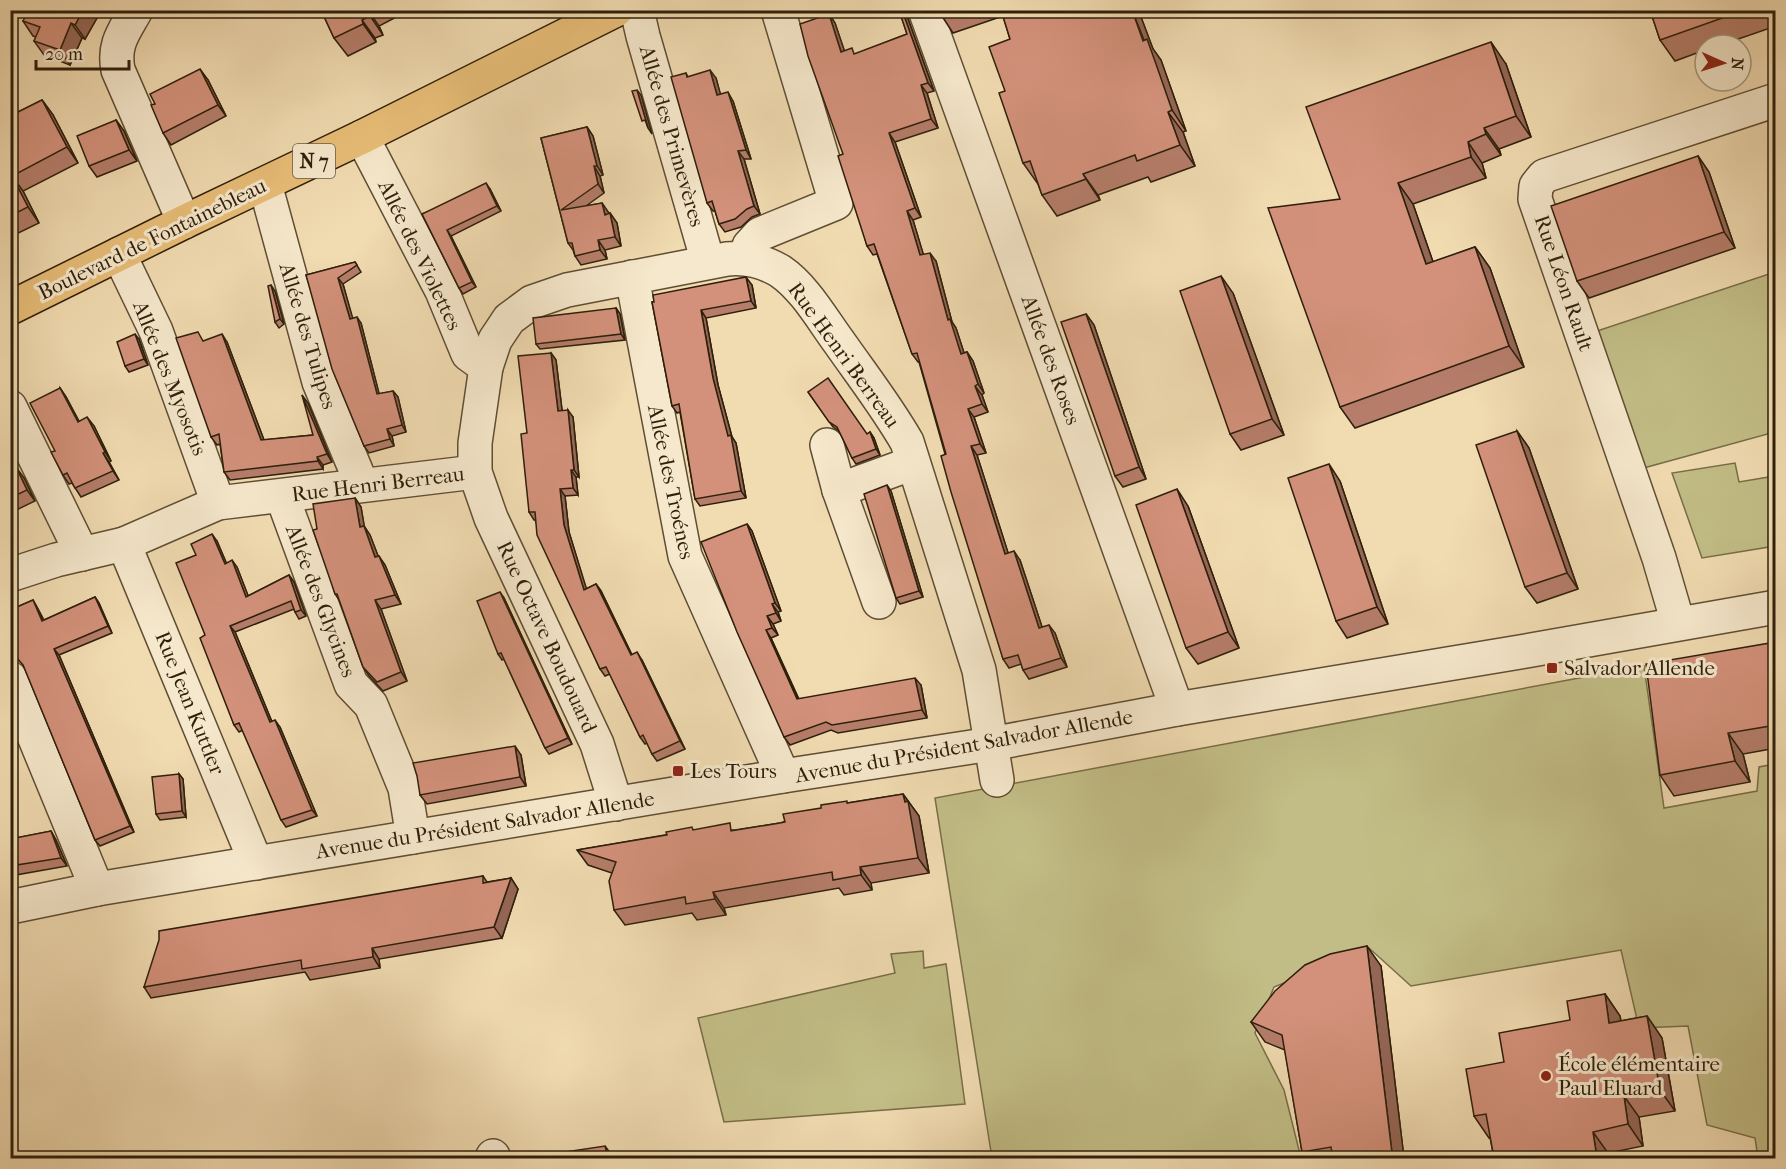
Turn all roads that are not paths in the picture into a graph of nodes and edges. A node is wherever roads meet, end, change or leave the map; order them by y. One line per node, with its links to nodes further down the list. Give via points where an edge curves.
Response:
1 (136, 10): 9 (street, via 118,43 118,70)
2 (616, 10): 7 (main road, Boulevard de Fontainebleau / N 7)
3 (637, 10): 12 (street, Allée des Primevères)
4 (778, 10): 11 (street, via 836,202 760,234 749,246)
5 (926, 10): 31 (street, Allée des Roses)
6 (1776, 100): 29 (street, Rue Léon Rault, via 1544,176 1536,186 1535,199)
7 (362, 137): 8 (main road, Boulevard de Fontainebleau / N 7); 15 (street, Allée des Violettes, via 442,291 468,354)
8 (265, 184): 9 (main road, Boulevard de Fontainebleau / N 7); 20 (street, Allée des Tulipes, via 319,382)
9 (184, 222): 10 (main road, Boulevard de Fontainebleau / N 7)
10 (118, 254): 14 (main road, Boulevard de Fontainebleau / N 7); 23 (street, Allée des Myosotis, via 156,331)
11 (746, 258): 12 (street, Rue Henri Berreau); 18 (street, Rue Henri Berreau, via 780,272 818,313 894,419)
12 (708, 262): 13 (street, Rue Henri Berreau)
13 (632, 277): 15 (street, Rue Henri Berreau, via 567,290 532,302 509,319 495,340); 33 (street, Allée des Troénes, via 685,556)
14 (10, 308)
15 (486, 367): 19 (street, Rue Henri Berreau, via 475,443)
16 (10, 407): 25 (street)
17 (827, 445): 21 (street)
18 (913, 463): 21 (street); 32 (street, Rue Henri Berreau, via 979,670)
19 (475, 472): 20 (street, Rue Henri Berreau); 35 (street, Rue Octave Boudouard, via 491,518 597,744)
20 (362, 485): 22 (street, Rue Henri Berreau)
21 (839, 490): 27 (street)
22 (282, 496): 23 (street, Rue Henri Berreau); 36 (street, Allée des Glycines, via 351,684 371,705 405,788)
23 (218, 503): 24 (street, Rue Henri Berreau)
24 (124, 544): 25 (street, Rue Henri Berreau); 37 (street, Rue Jean Kuttler)
25 (82, 555): 26 (street, Rue Henri Berreau)
26 (10, 575)
27 (879, 602)
28 (1776, 607): 29 (street, Avenue du Président Salvador Allende)
29 (1678, 623): 31 (street, Avenue du Président Salvador Allende)
30 (10, 678): 38 (street)
31 (1177, 709): 32 (street, Avenue du Président Salvador Allende)
32 (991, 744): 33 (street, Avenue du Président Salvador Allende); 34 (street, Rue Henri Berreau)
33 (783, 776): 35 (street, Avenue du Président Salvador Allende)
34 (997, 780)
35 (616, 804): 36 (street, Avenue du Président Salvador Allende)
36 (412, 837): 37 (street, Avenue du Président Salvador Allende)
37 (256, 863): 38 (street, Avenue du Président Salvador Allende)
38 (97, 889): 39 (street, Avenue du Président Salvador Allende)
39 (10, 907)

